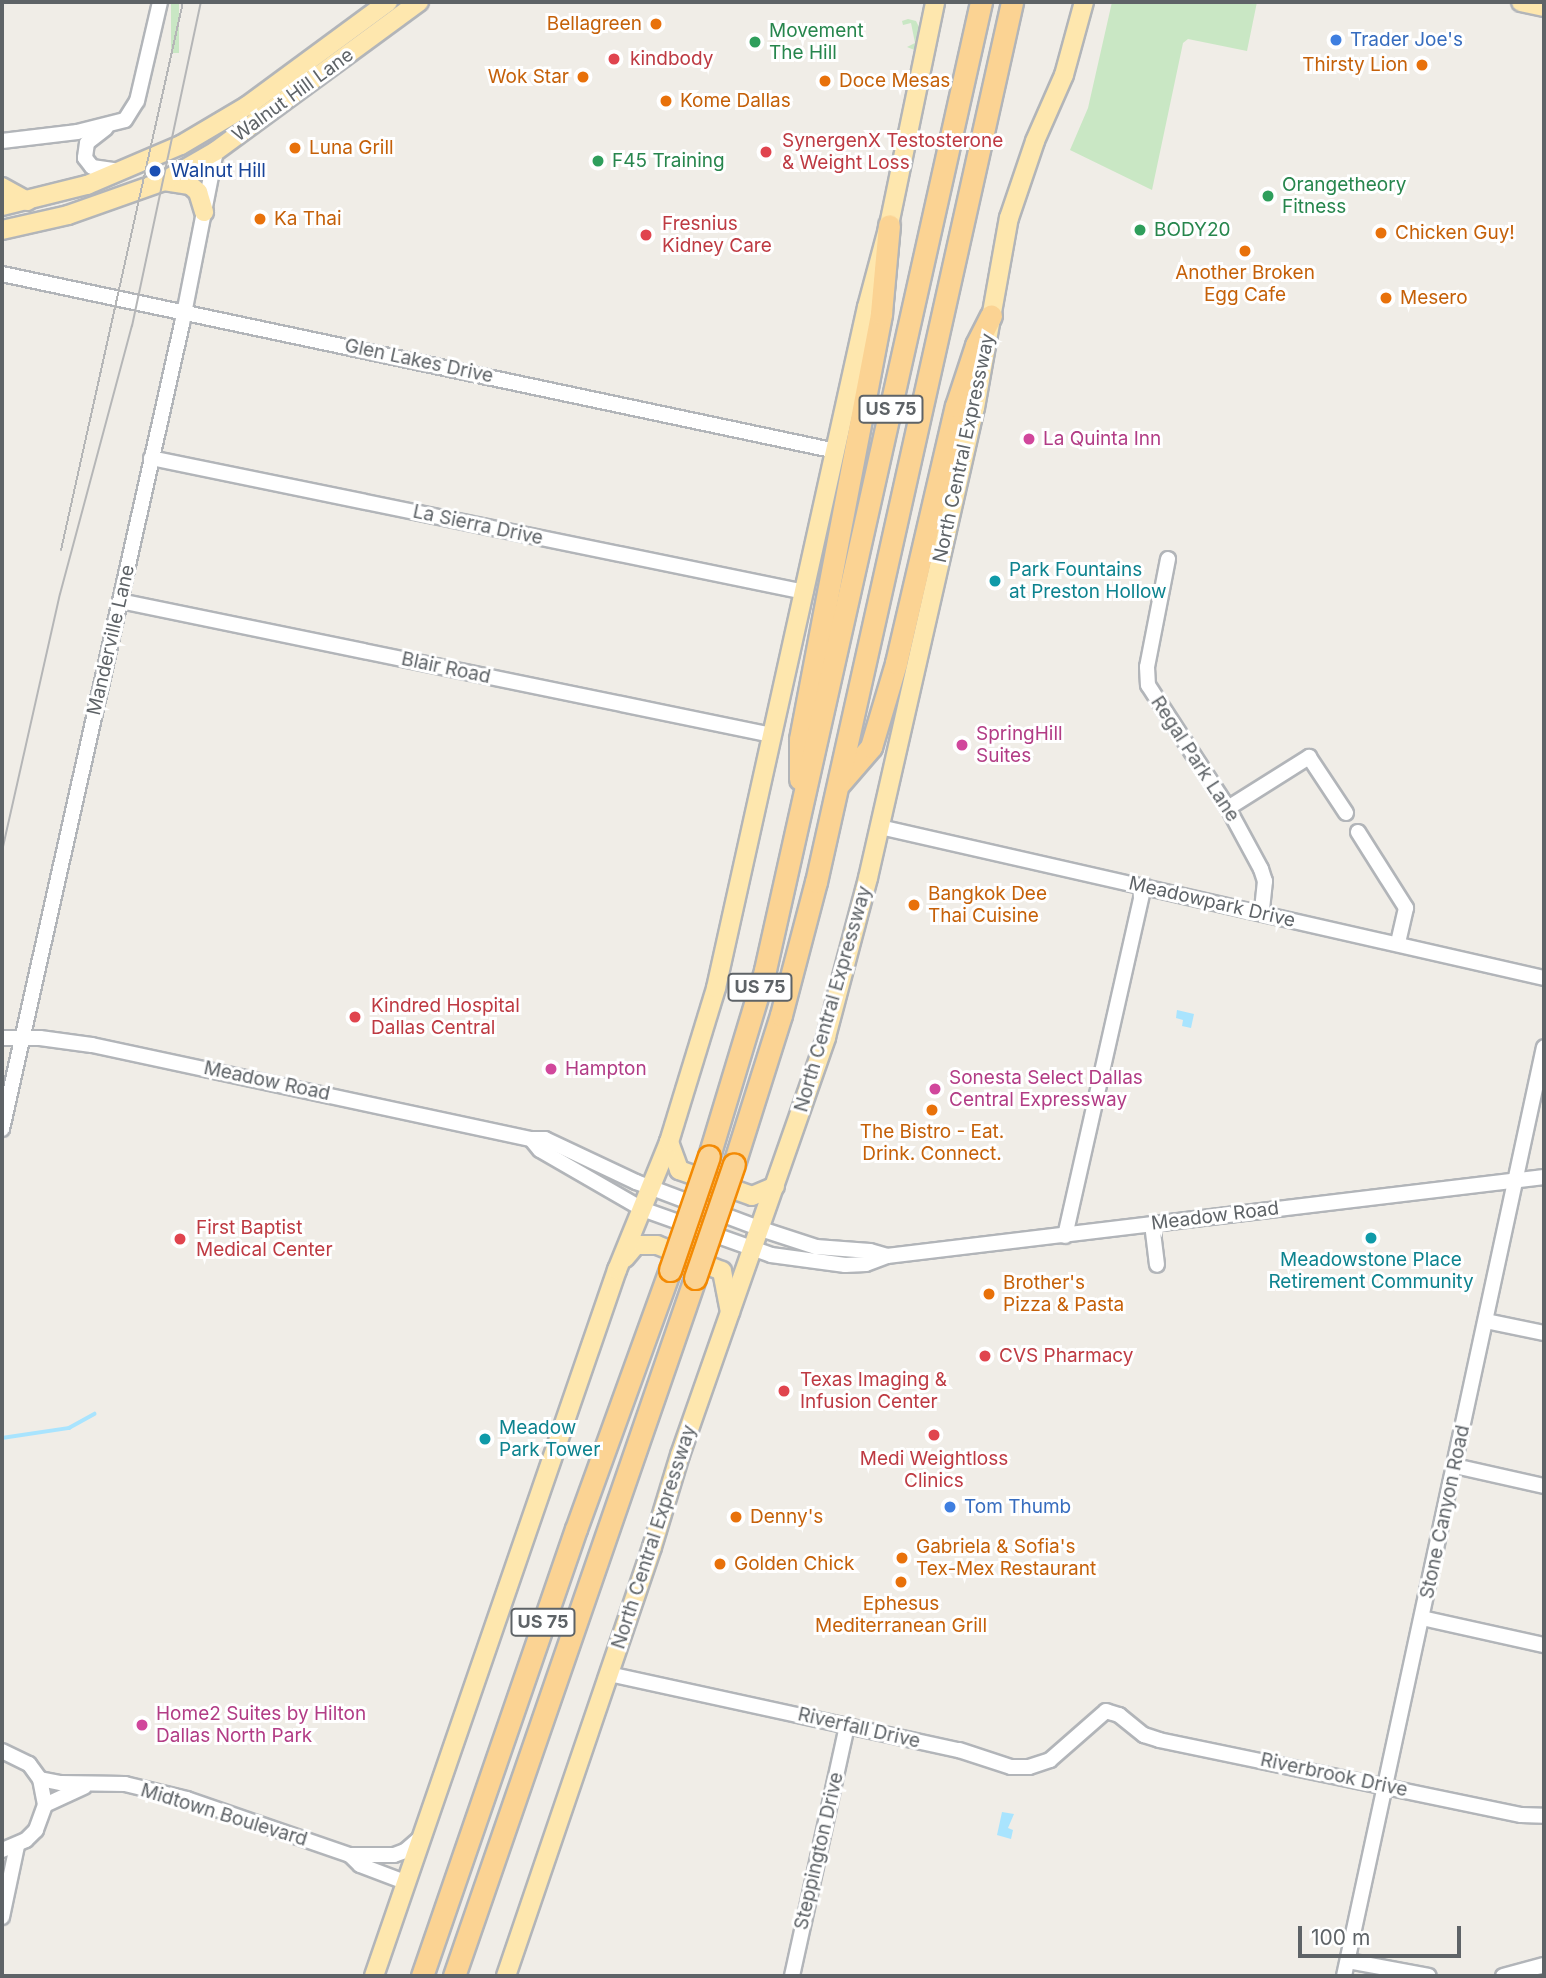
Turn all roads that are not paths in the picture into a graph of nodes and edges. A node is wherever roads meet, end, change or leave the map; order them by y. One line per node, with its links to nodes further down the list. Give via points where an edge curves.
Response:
1 (160, 2): 13 (street, via 137,101 125,120)
2 (388, 2): 10 (main road, Walnut Hill Lane)
3 (419, 2): 11 (main road, Walnut Hill Lane)
4 (935, 2): 24 (main road)
5 (981, 2): 38 (highway, US 75)
6 (1012, 2): 35 (highway, US 75)
7 (1521, 2): 9 (main road)
8 (1082, 4): 28 (main road, North Central Expressway, via 1064,75 1015,196)
9 (1544, 7)
10 (365, 19): 11 (main road); 12 (main road, Walnut Hill Lane)
11 (376, 35): 16 (main road, Walnut Hill Lane)
12 (247, 106): 16 (main road); 18 (main road, Walnut Hill Lane)
13 (109, 125): 14 (street); 18 (street, via 87,143 85,158 92,167)
14 (21, 139): 15 (street); 17 (street)
15 (2, 141)
16 (216, 150): 19 (main road, Walnut Hill Lane); 23 (street, Manderville Lane)
17 (2, 153)
18 (123, 172): 21 (main road, Walnut Hill Lane)
19 (164, 181): 23 (main road, via 190,185 198,192); 25 (main road, Walnut Hill Lane, via 68,215)
20 (2, 187): 21 (main road)
21 (27, 201): 22 (main road, Walnut Hill Lane)
22 (2, 206)
23 (204, 212): 27 (street, Manderville Lane)
24 (889, 225): 29 (main road); 38 (highway, via 881,313 800,739)
25 (2, 230)
26 (2, 274): 27 (street, Glen Lakes Drive)
27 (184, 310): 29 (street, Glen Lakes Drive); 30 (street, Manderville Lane)
28 (991, 316): 35 (highway, via 956,406 896,663 871,747); 39 (main road, North Central Expressway, via 975,408)
29 (836, 451): 32 (main road)
30 (151, 458): 32 (street, La Sierra Drive); 33 (street, Manderville Lane)
31 (1168, 559): 36 (street, Regal Park Lane, via 1147,678)
32 (805, 592): 34 (main road)
33 (120, 601): 34 (street, Blair Road); 45 (street, Manderville Lane)
34 (772, 735): 50 (main road, via 726,952)
35 (838, 785): 91 (highway, US 75, bridge, via 792,977 734,1164)
36 (1228, 808): 37 (street, via 1309,757); 42 (street, Regal Park Lane, via 1265,881)
37 (1346, 813)
38 (800, 816): 90 (highway, US 75, bridge, via 765,970 709,1156)
39 (880, 827): 41 (street, Meadowpark Drive); 53 (main road, North Central Expressway, via 826,1037)
40 (1358, 832): 43 (street, via 1406,908)
41 (1144, 886): 42 (street, Meadowpark Drive); 58 (street)
42 (1262, 912): 43 (street, Meadowpark Drive)
43 (1398, 944): 44 (street, Meadowpark Drive)
44 (1544, 978)
45 (22, 1037): 46 (street, Meadow Road); 48 (street, Manderville Lane); 49 (street, Meadow Road, via 141,1054)
46 (2, 1038)
47 (1544, 1047): 52 (street, Stone Canyon Road)
48 (2, 1129)
49 (530, 1139): 54 (street, Meadow Road, via 569,1148); 55 (street, Meadow Road, via 540,1150)
50 (669, 1142): 53 (main road, via 679,1170 752,1196); 54 (main road)
51 (1544, 1177): 52 (street, Meadow Road)
52 (1516, 1180): 56 (street, Meadow Road); 64 (street, Stone Canyon Road)
53 (775, 1186): 57 (main road, North Central Expressway)
54 (651, 1187): 55 (main road); 57 (street, Meadow Road)
55 (642, 1209): 59 (street, Meadow Road); 62 (main road)
56 (1152, 1224): 58 (street, Meadow Road); 61 (street)
57 (761, 1229): 59 (main road, North Central Expressway); 60 (street, Meadow Road, via 816,1247)
58 (1065, 1236): 60 (street, Meadow Road)
59 (754, 1249): 60 (street, Meadow Road, via 845,1265); 63 (main road, North Central Expressway)
60 (887, 1256)
61 (1157, 1265)
62 (617, 1270): 63 (main road, via 630,1250 657,1245 722,1271); 79 (main road)
63 (730, 1315): 70 (main road, North Central Expressway)
64 (1486, 1321): 65 (street); 66 (street, Stone Canyon Road)
65 (1544, 1333)
66 (1455, 1466): 67 (street); 68 (street, Stone Canyon Road)
67 (1544, 1486)
68 (1422, 1618): 69 (street); 76 (street, Stone Canyon Road)
69 (1544, 1645)
70 (609, 1674): 72 (street, Riverfall Drive); 92 (main road, North Central Expressway)
71 (1093, 1721): 72 (street, Riverfall Drive, via 1050,1760 1029,1767 1011,1767 959,1750); 76 (street, Riverbrook Drive, via 1107,1711 1158,1740)
72 (847, 1725): 93 (street, Steppington Drive)
73 (2, 1751): 74 (street, via 29,1764)
74 (40, 1779): 75 (street, Midtown Boulevard); 77 (street)
75 (96, 1783): 77 (street, Midtown Boulevard); 82 (street, Midtown Boulevard, via 125,1784 187,1799)
76 (1386, 1786): 78 (street, Riverbrook Drive); 87 (street, Stone Canyon Road)
77 (45, 1805): 80 (street, via 36,1830)
78 (1544, 1816)
79 (421, 1837): 82 (street, Midtown Boulevard, via 394,1855); 84 (main road)
80 (17, 1846): 81 (street); 85 (street)
81 (2, 1850)
82 (350, 1855): 84 (street, Midtown Boulevard, via 360,1865)
83 (2, 1872): 85 (street)
84 (405, 1882): 89 (main road)
85 (7, 1891): 86 (street)
86 (2, 1917)
87 (1348, 1961): 94 (street, Stone Canyon Road); 95 (street)
88 (1544, 1965): 96 (street)
89 (374, 1976)
90 (422, 1976)
91 (454, 1976)
92 (506, 1976)
93 (792, 1976)
94 (1344, 1976)
95 (1429, 1976)
96 (1503, 1976)

